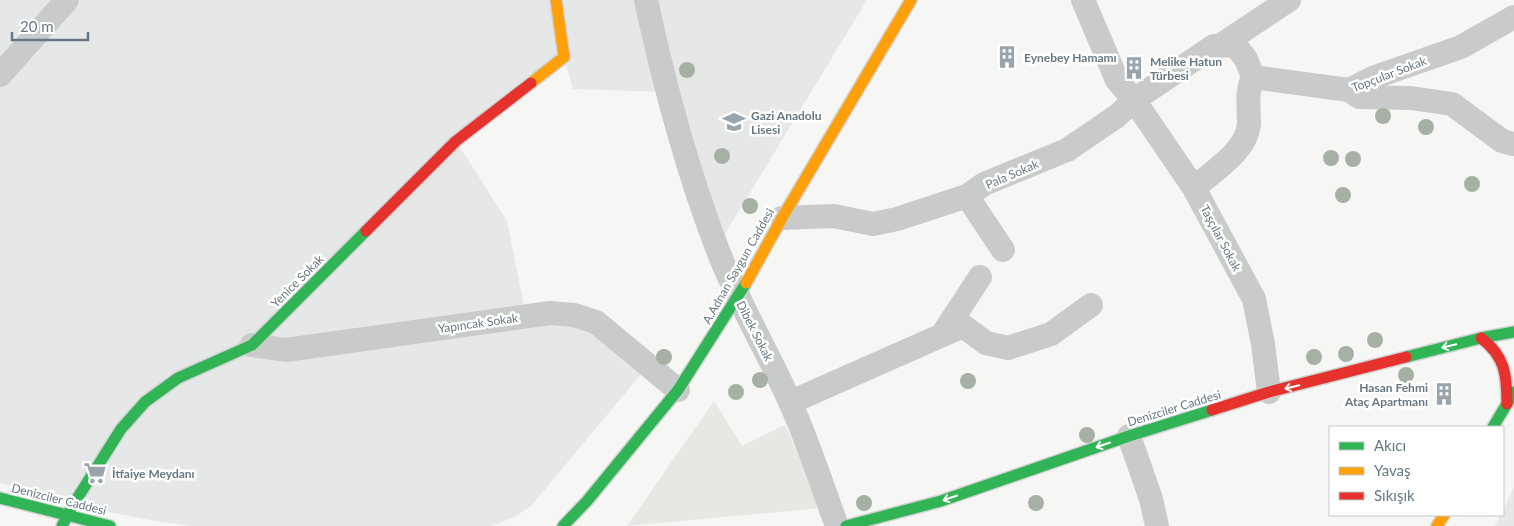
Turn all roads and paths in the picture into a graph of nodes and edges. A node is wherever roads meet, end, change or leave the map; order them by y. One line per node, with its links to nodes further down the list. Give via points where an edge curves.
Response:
1 (67, 0): 9 (street)
2 (556, 0): 24 (main road, Yenice Sokak, via 564,57 456,141)
3 (646, 0): 19 (street, Dibek Sokak, via 684,152 716,247)
4 (911, 0): 16 (main road, A.Adnan Saygun Caddesi)
5 (1082, 0): 12 (street, Taşçılar Sokak, via 1117,80)
6 (1283, 4): 8 (street, Pala Sokak)
7 (1514, 16): 11 (street, Topçular Sokak, via 1461,48 1375,77)
8 (1218, 46): 10 (street, via 1235,45 1246,59); 12 (street, Pala Sokak)
9 (0, 75)
10 (1252, 77): 11 (street, Topçular Sokak); 14 (street, via 1246,138 1230,158)
11 (1349, 90): 13 (street, via 1359,96 1452,104 1502,141)
12 (1134, 100): 14 (street, Taşçılar Sokak); 15 (street, Pala Sokak, via 1117,116 1067,150 984,184)
13 (1514, 144)
14 (1194, 188): 26 (street, Taşçılar Sokak, via 1254,300)
15 (967, 196): 16 (street, Pala Sokak, via 897,220 872,224 834,216); 17 (street)
16 (782, 218): 19 (main road, A.Adnan Saygun Caddesi)
17 (1003, 250)
18 (980, 277): 22 (street)
19 (738, 298): 25 (main road, A.Adnan Saygun Caddesi); 28 (street, Dibek Sokak)
20 (1091, 305): 22 (street, via 1051,334 1008,348 986,343 963,326)
21 (1514, 332): 23 (main road, Denizciler Caddesi)
22 (942, 335): 28 (street)
23 (1482, 338): 26 (main road, Denizciler Caddesi, one-way to 26); 29 (main road, via 1497,351 1502,362)
24 (252, 345): 25 (street, Yapıncak Sokak, via 286,350 550,313 574,315 596,322); 33 (main road, Yenice Sokak, via 178,378 145,402 121,429)
25 (678, 390): 35 (main road, A.Adnan Saygun Caddesi)
26 (1269, 392): 31 (main road, Denizciler Caddesi)
27 (1514, 392): 29 (main road)
28 (791, 402): 36 (street, Dibek Sokak)
29 (1507, 404): 30 (main road)
30 (1494, 426)
31 (1129, 436): 37 (main road, Denizciler Caddesi, one-way to 37, via 941,501); 38 (street)
32 (0, 498): 33 (main road, Denizciler Caddesi)
33 (64, 521): 34 (main road, Denizciler Caddesi)
34 (110, 526)
35 (563, 526)
36 (837, 526)
37 (846, 526)
38 (1157, 526)

